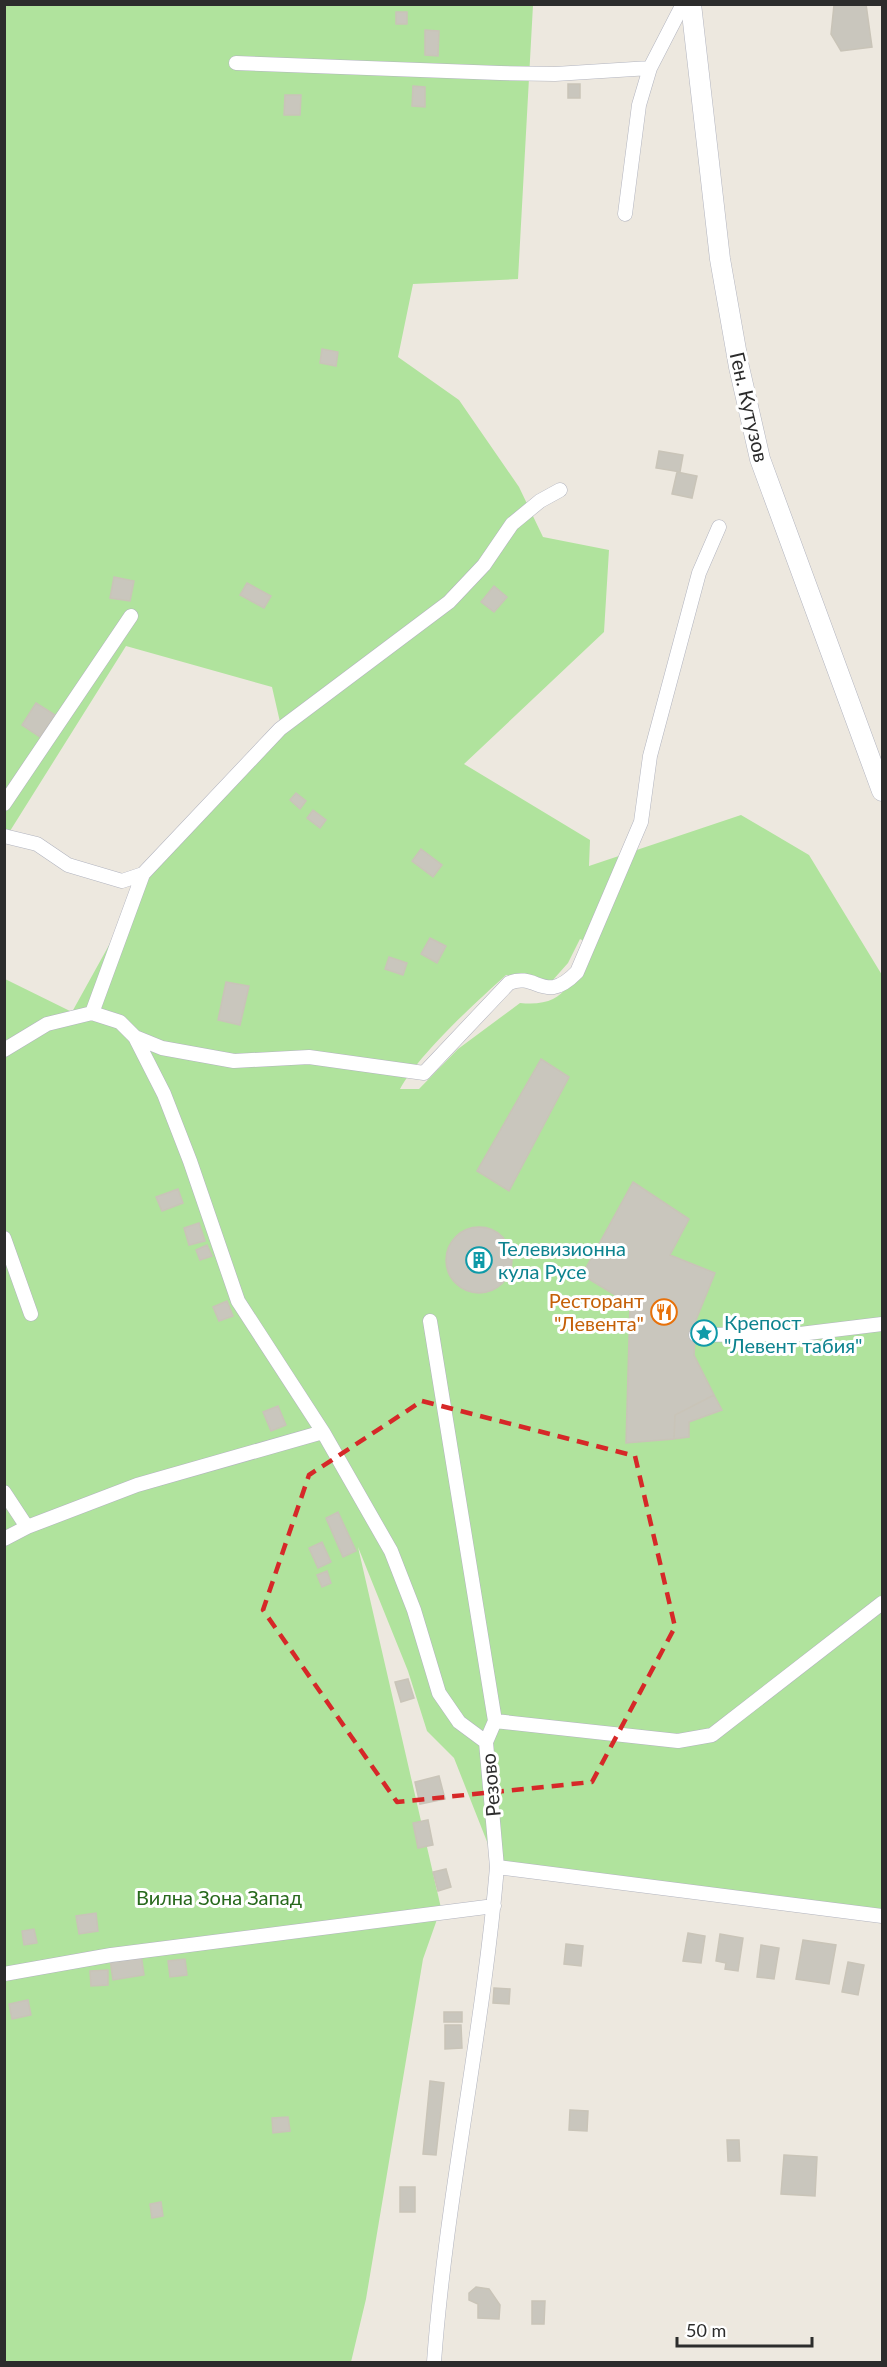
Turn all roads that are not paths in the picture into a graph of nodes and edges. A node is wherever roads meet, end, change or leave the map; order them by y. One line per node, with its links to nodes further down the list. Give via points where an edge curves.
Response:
1 (683, 4): 4 (street)
2 (692, 4): 9 (street, Ген. Кутузов, via 720,258 760,459)
3 (236, 63): 4 (street, via 555,74)
4 (650, 68): 5 (street, via 639,105)
5 (625, 214)
6 (560, 490): 12 (street, via 512,524 484,565 449,602 280,729)
7 (718, 527): 14 (street, via 699,573 650,756 641,822 577,972 566,983 546,988 516,980 509,983 424,1073 309,1057 234,1061 162,1048)
8 (131, 616): 10 (street)
9 (882, 791)
10 (4, 804)
11 (4, 836): 12 (street, via 37,844 68,865 122,881)
12 (143, 874): 13 (street)
13 (92, 1013): 14 (street, via 120,1022); 15 (street, via 47,1024)
14 (135, 1037): 21 (street, via 169,1105 238,1301)
15 (4, 1050)
16 (4, 1238): 17 (street)
17 (31, 1314)
18 (430, 1322): 26 (street)
19 (882, 1324): 20 (street, via 800,1334)
20 (696, 1335)
21 (323, 1432): 23 (street, via 137,1485); 27 (street, via 391,1551 440,1693 459,1722)
22 (4, 1492): 23 (street)
23 (27, 1527): 24 (street)
24 (4, 1539)
25 (882, 1604): 26 (street, via 712,1735 678,1741)
26 (495, 1721): 27 (street, Резово)
27 (486, 1742): 28 (street, Резово)
28 (497, 1867): 29 (street, Резово); 30 (street)
29 (494, 1906): 31 (street, via 111,1955); 32 (street, Резово, via 445,2249)
30 (882, 1916)
31 (4, 1974)
32 (434, 2362)

